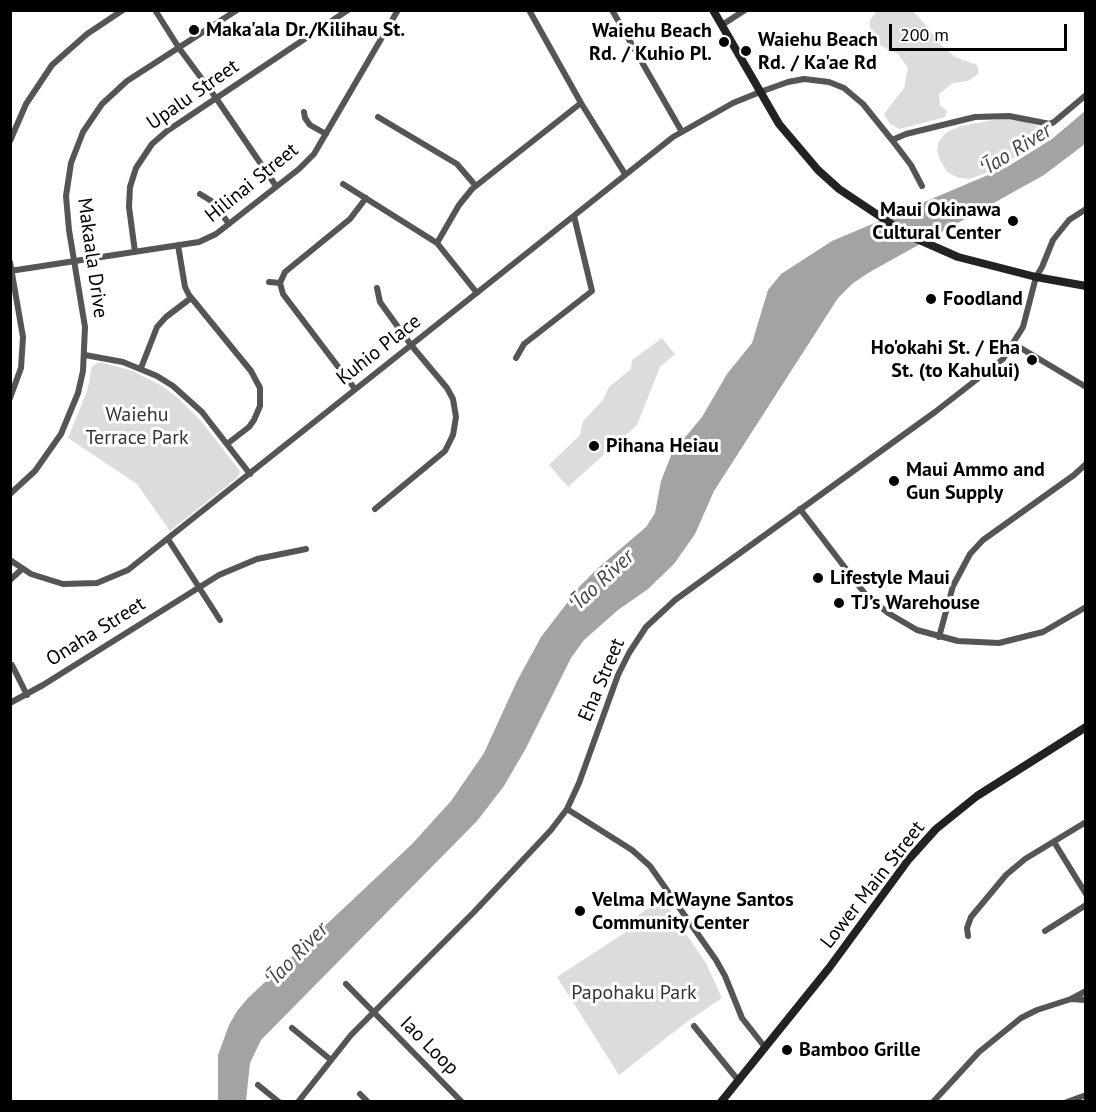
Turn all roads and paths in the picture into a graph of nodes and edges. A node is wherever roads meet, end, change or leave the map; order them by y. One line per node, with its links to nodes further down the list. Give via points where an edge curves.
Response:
1 (123, 10): 20 (street, via 87,34 52,65 26,104)
2 (155, 10): 11 (street)
3 (237, 10): 11 (street, Makaala Drive)
4 (348, 10): 14 (street, Upalu Street)
5 (398, 10): 19 (street, Hilinai Street)
6 (529, 10): 15 (street)
7 (612, 10): 18 (street)
8 (713, 10): 10 (street)
9 (745, 10): 10 (street)
10 (722, 25): 12 (street)
11 (179, 48): 14 (street); 36 (street, Makaala Drive, via 114,92 83,132 71,163 66,196)
12 (760, 92): 18 (street, Kuhio Place); 21 (street, Kuhio Place, via 796,80 829,82 857,98); 38 (street, via 779,124 818,170 873,213 931,246)
13 (1086, 94): 21 (street, via 1050,124 1009,116 975,117)
14 (216, 98): 25 (street); 34 (street, Upalu Street, via 159,137 140,160 129,197)
15 (581, 103): 22 (street); 24 (street)
16 (304, 112): 19 (street, via 310,125)
17 (378, 117): 24 (street, via 457,164)
18 (682, 132): 22 (street, Kuhio Place)
19 (327, 134): 25 (street, Hilinai Street, via 304,165)
20 (11, 136)
21 (892, 140): 26 (street, Kuhio Place)
22 (626, 174): 30 (street, Kuhio Place)
23 (343, 184): 28 (street)
24 (476, 185): 32 (street, via 459,204)
25 (276, 186): 31 (street, Hilinai Street)
26 (922, 186)
27 (200, 194): 31 (street, via 213,202)
28 (366, 198): 32 (street); 40 (street, via 350,219 284,274)
29 (1086, 208): 38 (street, Eha Street, via 1058,233)
30 (574, 216): 43 (street, Kuhio Place); 48 (street, via 592,291 524,344)
31 (229, 224): 33 (street, Hilinai Street, via 205,240)
32 (438, 243): 43 (street)
33 (178, 245): 34 (street, Hilinai Street); 44 (street, via 185,287)
34 (135, 252): 36 (street, Hilinai Street)
35 (10, 262): 37 (street)
36 (75, 262): 37 (street, Hilinai Street); 47 (street, Makaala Drive)
37 (11, 271): 52 (street, via 23,337 21,368)
38 (1036, 277): 41 (street); 45 (street, Eha Street, via 1023,327)
39 (269, 282): 40 (street)
40 (280, 283): 51 (street, via 283,294)
41 (1086, 286)
42 (377, 288): 46 (street, via 380,302)
43 (477, 293): 46 (street, Kuhio Place)
44 (191, 298): 49 (street, via 157,327); 53 (street, via 251,371 260,388 257,416)
45 (1014, 344): 50 (street); 58 (street, Eha Street, via 986,373)
46 (411, 345): 51 (street, Kuhio Place); 57 (street, via 450,393 456,411 455,429 440,456)
47 (85, 355): 49 (street); 56 (street, Makaala Drive, via 78,393 61,434 36,471)
48 (516, 358)
49 (141, 369): 53 (street, via 188,398)
50 (1086, 387)
51 (356, 389): 55 (street, Kuhio Place)
52 (10, 398)
53 (227, 444): 55 (street)
54 (1086, 464): 67 (street, via 983,540 970,554 953,586)
55 (250, 474): 59 (street, Kuhio Place)
56 (10, 494)
57 (375, 508)
58 (800, 509): 67 (street, via 866,595 903,622); 72 (street, Eha Street, via 675,600 642,632 618,675)
59 (168, 539): 62 (street, Kuhio Place, via 128,570 97,583 63,584); 64 (street)
60 (306, 549): 64 (street, Onaha Street, via 244,563)
61 (10, 560): 62 (street, Kuhio Place)
62 (22, 569): 63 (street)
63 (10, 580)
64 (198, 586): 66 (street); 69 (street, Onaha Street)
65 (1086, 607): 67 (street, via 1043,632 1013,640 982,644)
66 (220, 620)
67 (939, 637)
68 (12, 665): 69 (street)
69 (27, 695): 70 (street, Onaha Street)
70 (10, 703)
71 (1086, 727): 86 (street, Lower Main Street, via 977,796 936,829)
72 (567, 809): 83 (street, Eha Street, via 474,912); 86 (street, via 650,866 716,960 742,1018)
73 (1086, 822): 74 (street)
74 (1054, 842): 75 (street); 78 (street, via 1006,875 971,917)
75 (1086, 894)
76 (1086, 905): 77 (street)
77 (1045, 931)
78 (968, 936)
79 (346, 984): 83 (street, Iao Loop)
80 (1086, 991): 81 (street)
81 (1071, 999): 82 (street); 97 (street, via 1021,1018 978,1052)
82 (1086, 1000)
83 (373, 1013): 87 (street, Eha Street); 95 (street, Iao Loop)
84 (694, 1026): 88 (street)
85 (292, 1028): 87 (street)
86 (764, 1046): 88 (street, Lower Main Street)
87 (331, 1059): 93 (street, Eha Street)
88 (738, 1080): 96 (street, Lower Main Street)
89 (258, 1085): 92 (street)
90 (360, 1094): 94 (street)
91 (1086, 1095): 98 (street)
92 (279, 1101)
93 (298, 1101)
94 (368, 1101)
95 (462, 1101)
96 (721, 1101)
97 (933, 1101)
98 (1067, 1101)

